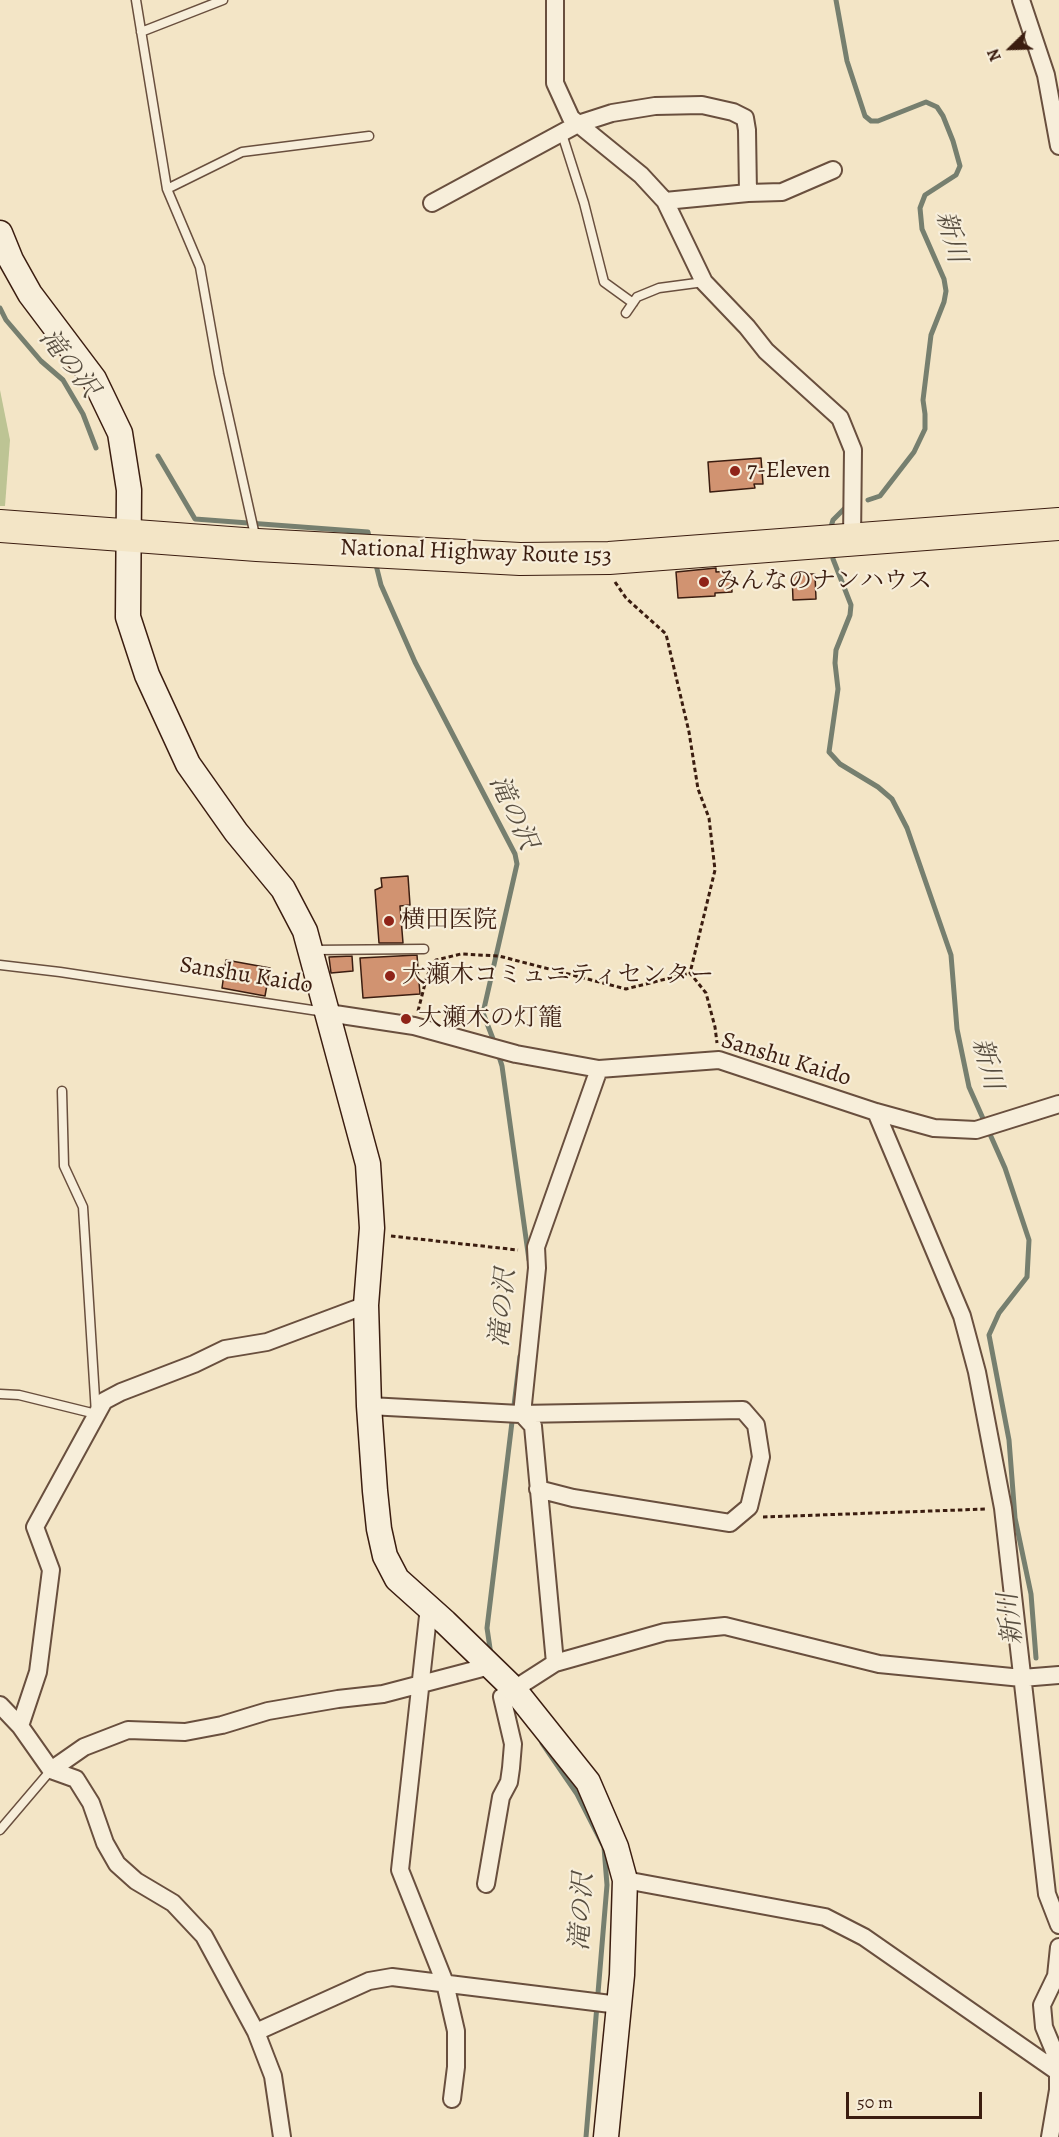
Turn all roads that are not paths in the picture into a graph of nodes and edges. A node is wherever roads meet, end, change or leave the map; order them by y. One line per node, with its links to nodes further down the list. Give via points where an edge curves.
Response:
1 (136, 0): 5 (lane)
2 (223, 0): 5 (lane)
3 (555, 0): 6 (street, via 555,83 571,118)
4 (1021, 0): 9 (street, via 1046,75)
5 (141, 32): 11 (lane)
6 (578, 124): 7 (street); 12 (street, via 655,106 702,105 733,112 745,118); 13 (street, via 641,175)
7 (562, 134): 14 (street); 17 (lane, via 604,282)
8 (369, 136): 11 (lane, via 242,152)
9 (1059, 146)
10 (833, 170): 12 (street, via 782,192)
11 (166, 189): 21 (lane, via 200,267)
12 (748, 193): 13 (street)
13 (665, 201): 16 (street)
14 (432, 203)
15 (0, 233): 22 (street, via 30,294 94,379 120,433 129,490)
16 (704, 282): 17 (lane, via 659,288); 23 (street, via 765,351 840,418 854,450)
17 (633, 303): 18 (lane)
18 (626, 313)
19 (1059, 524): 23 (highway, National Highway Route 153)
20 (0, 526): 22 (highway, National Highway Route 153)
21 (253, 529): 22 (highway, National Highway Route 153); 23 (highway, National Highway Route 153, via 374,551 520,559 609,558)
22 (129, 536): 25 (street, via 128,617 147,675 188,764 283,889 303,926)
23 (837, 541)
24 (424, 949): 25 (lane)
25 (310, 950): 27 (street)
26 (0, 965): 27 (lane, Sanshu Kaido)
27 (328, 1012): 28 (street, Sanshu Kaido, via 414,1026 509,1052); 32 (street, via 368,1164 371,1234)
28 (599, 1069): 31 (street, Sanshu Kaido, via 718,1060); 36 (street, via 536,1247)
29 (62, 1091): 35 (lane, via 64,1166 82,1207)
30 (1059, 1104): 31 (street, Sanshu Kaido, via 976,1130 934,1128)
31 (876, 1112): 42 (street, via 962,1316 977,1372 1003,1508)
32 (366, 1305): 34 (street); 35 (street, via 267,1342 225,1349 104,1401)
33 (0, 1394): 35 (lane)
34 (369, 1406): 36 (street); 38 (street, via 379,1529 385,1556 397,1579)
35 (96, 1414): 46 (street, via 35,1527 51,1570 38,1672)
36 (521, 1414): 37 (street, via 533,1426); 37 (street, via 743,1410 756,1425 761,1457 749,1507 730,1523)
37 (538, 1489): 39 (street)
38 (429, 1607): 40 (street); 43 (street)
39 (555, 1663): 42 (street, via 665,1632 725,1626 879,1664); 44 (street)
40 (490, 1666): 43 (street); 44 (street)
41 (1059, 1675): 42 (street)
42 (1022, 1678): 51 (street, via 1047,1894)
43 (421, 1683): 47 (street, via 383,1694 268,1711 185,1732 129,1730 84,1748); 53 (street, via 400,1870)
44 (513, 1688): 49 (street, via 588,1782 616,1847); 50 (street, via 502,1696 513,1744 511,1768 501,1797)
45 (0, 1705): 46 (street)
46 (20, 1726): 47 (street)
47 (51, 1770): 48 (lane); 55 (street, via 76,1779 91,1803 117,1864 136,1881 173,1903 204,1936)
48 (0, 1830)
49 (625, 1880): 54 (street, via 622,1975); 56 (street, via 825,1917 864,1937)
50 (486, 1884)
51 (1059, 1925)
52 (1059, 1947): 56 (street, via 1056,1976 1042,2005 1044,2027)
53 (444, 1983): 54 (street); 55 (street, via 392,1977 369,1981); 57 (street, via 456,2031)
54 (604, 2002): 59 (street)
55 (256, 2032): 58 (street, via 273,2076)
56 (1058, 2072): 60 (street)
57 (452, 2099)
58 (282, 2137)
59 (606, 2137)
60 (1050, 2137)

